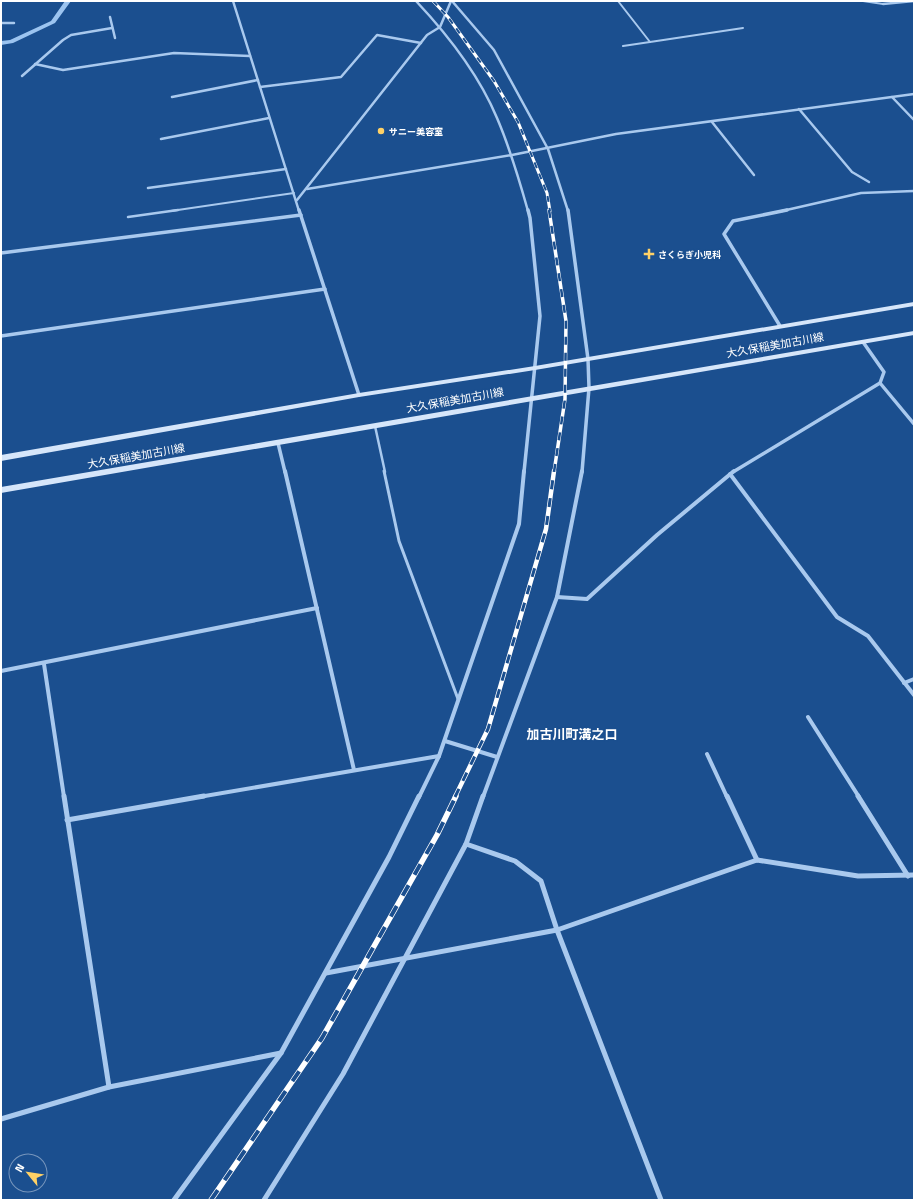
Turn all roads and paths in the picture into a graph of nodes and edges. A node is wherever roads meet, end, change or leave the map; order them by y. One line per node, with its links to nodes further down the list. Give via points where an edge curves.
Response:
1 (233, 1): 18 (street)
2 (416, 1): 11 (street)
3 (452, 1): 11 (street); 31 (street, via 494,50)
4 (618, 1): 15 (lane)
5 (863, 1): 7 (lane)
6 (914, 1): 7 (street)
7 (882, 4)
8 (110, 18): 12 (street)
9 (1, 23): 10 (street)
10 (14, 23)
11 (440, 27): 16 (street, via 427,35); 32 (street, via 478,81 497,117)
12 (112, 28): 14 (street); 19 (street, via 71,35)
13 (743, 28): 15 (lane)
14 (115, 38)
15 (650, 42): 17 (lane)
16 (421, 43): 22 (street, via 377,35 341,77); 37 (street)
17 (623, 46)
18 (250, 56): 19 (street, via 174,53 63,70); 21 (street)
19 (35, 64): 20 (street)
20 (22, 76)
21 (258, 80): 22 (street); 24 (street)
22 (260, 87): 27 (street)
23 (914, 94): 25 (street)
24 (172, 97)
25 (892, 97): 26 (street); 28 (street)
26 (799, 109): 29 (street); 35 (street, via 852,172)
27 (269, 118): 30 (street); 33 (street)
28 (914, 120)
29 (712, 122): 31 (street, via 616,134); 34 (street)
30 (161, 139)
31 (548, 149): 32 (street); 50 (street, via 566,204)
32 (512, 155): 37 (street); 51 (street, via 530,218 540,316)
33 (286, 169): 36 (street); 39 (street)
34 (754, 175)
35 (869, 182)
36 (148, 188)
37 (307, 190): 40 (street)
38 (914, 191): 46 (street, via 861,193 733,221 724,234)
39 (294, 193): 40 (street); 42 (lane)
40 (297, 200): 41 (street)
41 (301, 215): 43 (street); 44 (street)
42 (128, 217)
43 (1, 253)
44 (325, 289): 48 (street); 54 (street)
45 (914, 304): 46 (main road, 大久保稲美加古川線)
46 (780, 326): 50 (main road, 大久保稲美加古川線)
47 (914, 333): 49 (main road, 大久保稲美加古川線)
48 (1, 336)
49 (863, 342): 52 (street, via 884,372); 53 (main road, 大久保稲美加古川線)
50 (588, 359): 51 (main road, 大久保稲美加古川線); 53 (street)
51 (535, 368): 54 (main road, 大久保稲美加古川線); 55 (street)
52 (880, 383): 56 (street); 60 (street)
53 (589, 388): 55 (main road, 大久保稲美加古川線); 62 (street, via 582,475)
54 (359, 395): 59 (main road, 大久保稲美加古川線)
55 (533, 397): 57 (main road, 大久保稲美加古川線); 69 (street, via 519,524)
56 (914, 424)
57 (375, 426): 58 (main road, 大久保稲美加古川線); 69 (lane, via 399,541)
58 (278, 443): 61 (main road, 大久保稲美加古川線); 63 (street)
59 (1, 458)
60 (730, 474): 62 (street, via 657,535 587,599); 67 (street, via 837,617 868,636)
61 (1, 490)
62 (557, 597): 74 (street)
63 (317, 608): 64 (street); 75 (street)
64 (44, 664): 65 (street); 76 (street)
65 (1, 671)
66 (914, 679): 67 (street)
67 (904, 683): 68 (street)
68 (914, 695)
69 (459, 701): 71 (street)
70 (808, 717): 80 (street)
71 (444, 741): 73 (street); 74 (street)
72 (707, 754): 78 (street)
73 (439, 756): 75 (street); 83 (street, via 389,857)
74 (497, 757): 77 (street)
75 (354, 770): 76 (street)
76 (67, 820): 85 (street)
77 (466, 844): 81 (street, via 515,861 541,880); 82 (street)
78 (757, 860): 80 (street, via 858,876); 81 (street)
79 (914, 875): 80 (street)
80 (908, 876)
81 (557, 930): 82 (street); 89 (street)
82 (405, 958): 83 (street); 88 (street, via 343,1074)
83 (326, 972): 84 (street)
84 (281, 1053): 85 (street); 87 (street)
85 (109, 1087): 86 (street)
86 (1, 1119)
87 (174, 1200)
88 (264, 1200)
89 (660, 1200)

